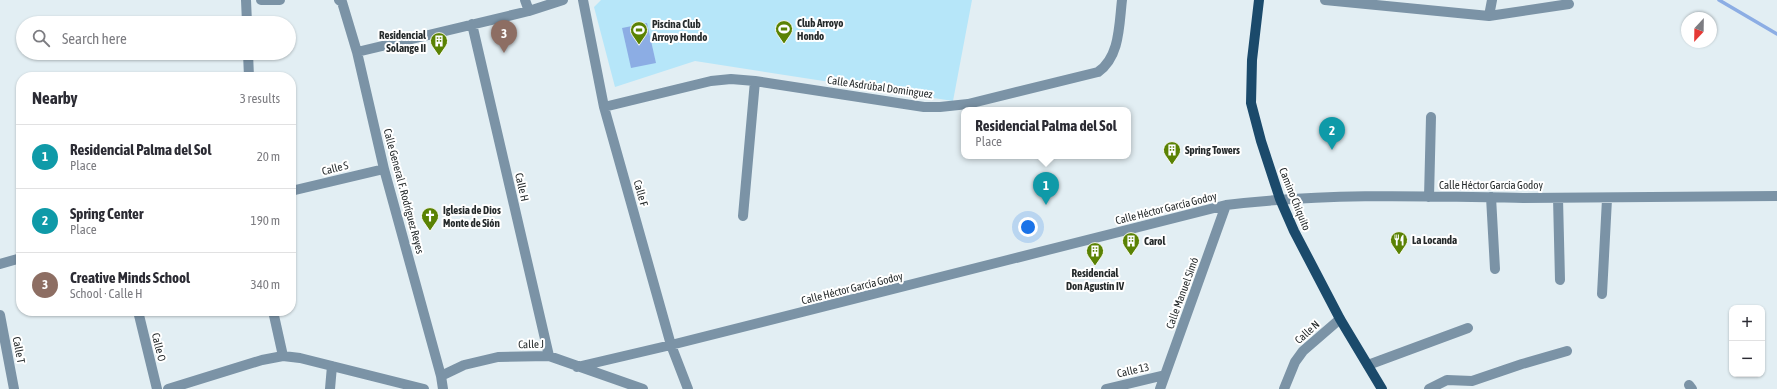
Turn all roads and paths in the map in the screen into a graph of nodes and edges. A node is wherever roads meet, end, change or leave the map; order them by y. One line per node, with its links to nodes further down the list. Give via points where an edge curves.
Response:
1 (246, 0): 14 (street)
2 (261, 0): 3 (street)
3 (280, 0)
4 (339, 0): 17 (street, Calle General F. Rodríguez Reyes, via 342,2)
5 (525, 0): 13 (street)
6 (563, 0): 13 (street)
7 (583, 0): 21 (street, Calle F)
8 (1122, 0): 20 (street, Calle Asdrúbal Domínguez, via 1116,45 1111,60 1098,72 968,104 940,108 924,107)
9 (1259, 0): 29 (main road, Camino Chiquito, via 1252,60 1251,103)
10 (1325, 0): 15 (street)
11 (1492, 0): 15 (street)
12 (1569, 4): 15 (street)
13 (529, 11): 16 (street)
14 (247, 16)
15 (1489, 16)
16 (472, 24): 17 (street); 46 (street, Calle H)
17 (358, 52): 23 (street, Calle General F. Rodríguez Reyes)
18 (248, 60): 19 (street)
19 (249, 72)
20 (755, 81): 21 (street, Calle Asdrúbal Domínguez, via 711,81); 32 (street)
21 (604, 107): 43 (street, Calle F)
22 (1431, 117): 26 (street)
23 (384, 169): 24 (street, Calle S); 51 (street, Calle General F. Rodríguez Reyes)
24 (296, 190)
25 (1777, 196): 30 (street, Calle Héctor García Godoy)
26 (1429, 197): 27 (street, Calle Héctor García Godoy); 29 (street, Calle Héctor García Godoy)
27 (1490, 197): 28 (street, Calle Héctor García Godoy); 35 (street)
28 (1558, 198): 30 (street, Calle Héctor García Godoy); 36 (street)
29 (1280, 199): 31 (street, Calle Héctor García Godoy); 41 (main road, Camino Chiquito)
30 (1607, 199): 37 (street)
31 (1226, 205): 43 (street, Calle Héctor García Godoy); 50 (street, Calle Manuel Simó)
32 (743, 216)
33 (16, 259): 34 (street)
34 (0, 264)
35 (1495, 269)
36 (1560, 280)
37 (1602, 294)
38 (0, 315): 52 (street, Calle T)
39 (139, 316): 53 (street, Calle O)
40 (273, 316): 45 (street)
41 (1340, 319): 47 (main road, Camino Chiquito); 62 (street, Calle N, via 1295,362)
42 (1468, 328): 47 (street)
43 (672, 345): 49 (street, Calle Héctor García Godoy); 59 (street, Calle F)
44 (1567, 352): 64 (street, via 1472,381 1447,380)
45 (283, 356): 48 (street); 54 (street)
46 (549, 356): 49 (street, Calle J); 51 (street, Calle J, via 498,357 464,365)
47 (1368, 365): 63 (main road, Camino Chiquito)
48 (332, 366): 55 (street); 56 (street)
49 (577, 367): 58 (street, Calle J)
50 (1165, 375): 60 (street, Calle 13); 61 (street, Calle Manuel Simó)
51 (441, 376): 57 (street, Calle General F. Rodríguez Reyes)
52 (14, 389)
53 (157, 389)
54 (168, 389)
55 (330, 389)
56 (424, 389)
57 (443, 389)
58 (642, 389)
59 (688, 389)
60 (1106, 389)
61 (1160, 389)
62 (1284, 389)
63 (1382, 389)
64 (1429, 389)

